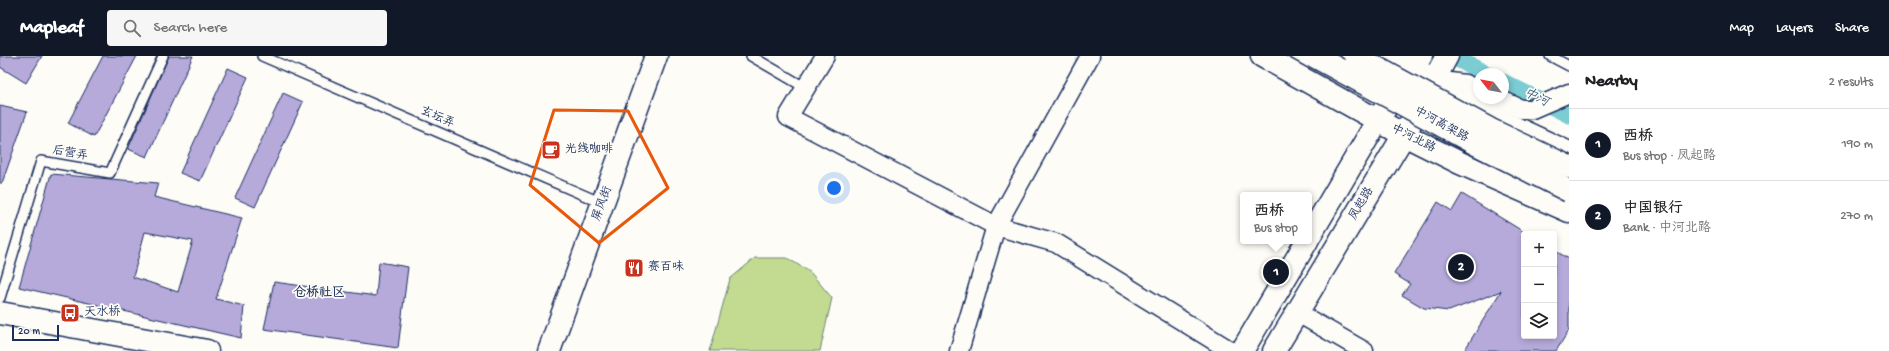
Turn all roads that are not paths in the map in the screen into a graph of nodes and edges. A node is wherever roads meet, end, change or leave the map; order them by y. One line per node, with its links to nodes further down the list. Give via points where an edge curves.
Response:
1 (163, 56): 29 (lane, 后营弄, via 110,173 41,160)
2 (262, 56): 24 (lane, 玄坛弄)
3 (656, 56): 24 (main road, 屏风街)
4 (751, 56): 16 (lane)
5 (825, 56): 16 (street)
6 (1090, 56): 26 (street)
7 (1262, 56): 19 (main road, 中河北路)
8 (1314, 56): 23 (main road, 中河高架路, bridge)
9 (1355, 56): 22 (main road, 中河高架路, bridge, via 1491,130)
10 (1389, 56): 12 (main road)
11 (1550, 56): 14 (lane)
12 (1416, 62): 13 (main road); 19 (main road)
13 (1441, 66): 15 (street); 20 (main road, 凤起路); 21 (main road, via 1494,118)
14 (1569, 66)
15 (1473, 87)
16 (806, 88): 26 (street, via 788,117)
17 (1567, 94): 18 (street, via 1532,109 1521,109)
18 (1509, 104)
19 (1378, 120): 20 (main road, 中河北路); 27 (main road)
20 (1404, 135): 25 (main road, 中河北路, via 1460,163); 31 (main road, 凤起路)
21 (1569, 153)
22 (1569, 167)
23 (1569, 191)
24 (603, 203): 33 (main road, 屏风街)
25 (1569, 211)
26 (996, 226): 34 (street); 35 (street, via 1056,242)
27 (1312, 232)
28 (1305, 244): 36 (main road)
29 (0, 298)
30 (0, 313): 32 (main road)
31 (1298, 313): 37 (main road, 凤起路); 38 (street)
32 (207, 351)
33 (549, 351)
34 (958, 351)
35 (1231, 351)
36 (1242, 351)
37 (1274, 351)
38 (1364, 351)

